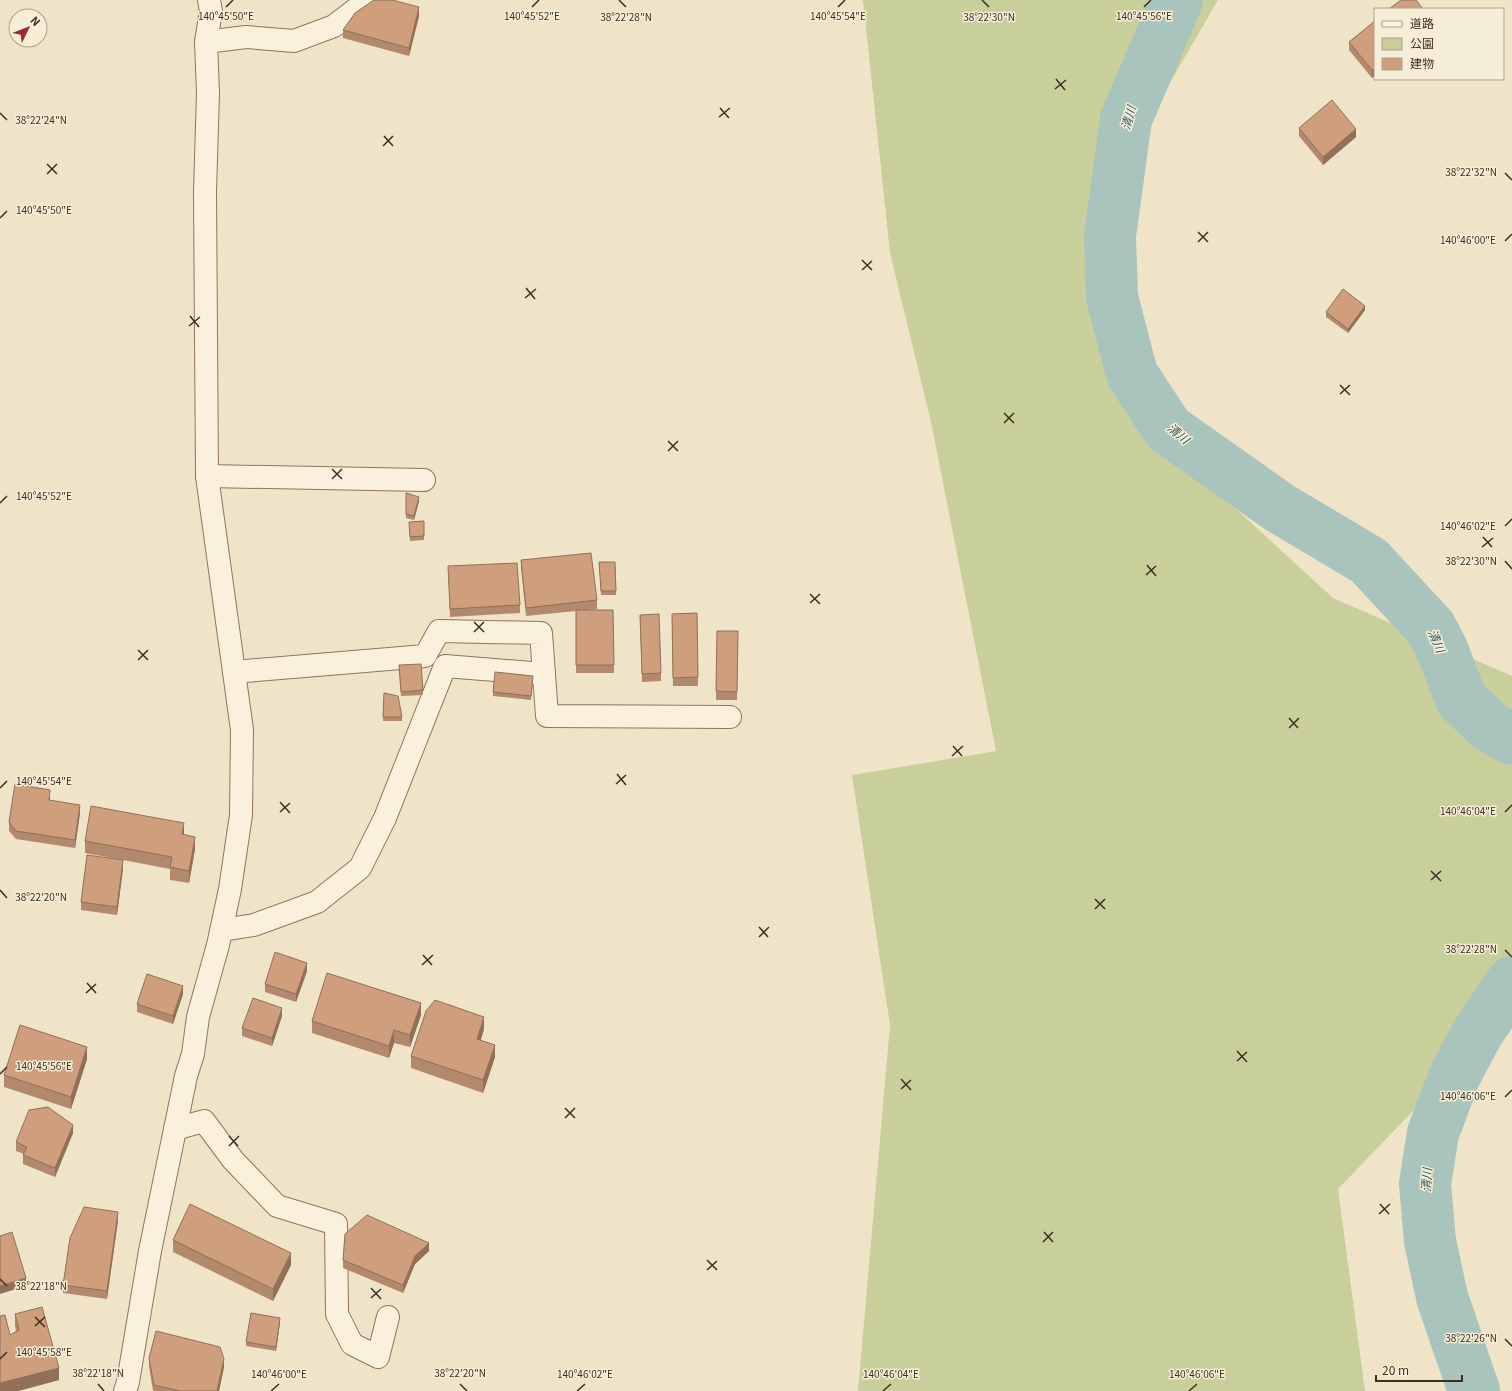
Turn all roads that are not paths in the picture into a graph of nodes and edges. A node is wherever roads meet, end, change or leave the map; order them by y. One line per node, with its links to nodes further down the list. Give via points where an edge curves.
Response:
1 (209, 0): 3 (street, via 211,11)
2 (368, 0): 3 (street, via 334,26 294,41 246,37)
3 (206, 42): 4 (street)
4 (207, 476): 5 (street); 6 (street)
5 (424, 480)
6 (234, 672): 7 (street, via 425,656 439,631 541,633); 9 (street, via 242,730 241,815)
7 (544, 674): 8 (street, via 547,716); 9 (street, via 445,666 385,818 360,868 317,902 254,925)
8 (730, 717)
9 (222, 930): 10 (street, via 198,1017 193,1054)
10 (175, 1129): 11 (street, via 204,1121 233,1160 277,1206 336,1224 337,1314 352,1344 378,1357); 12 (street)
11 (388, 1317)
12 (125, 1391)

